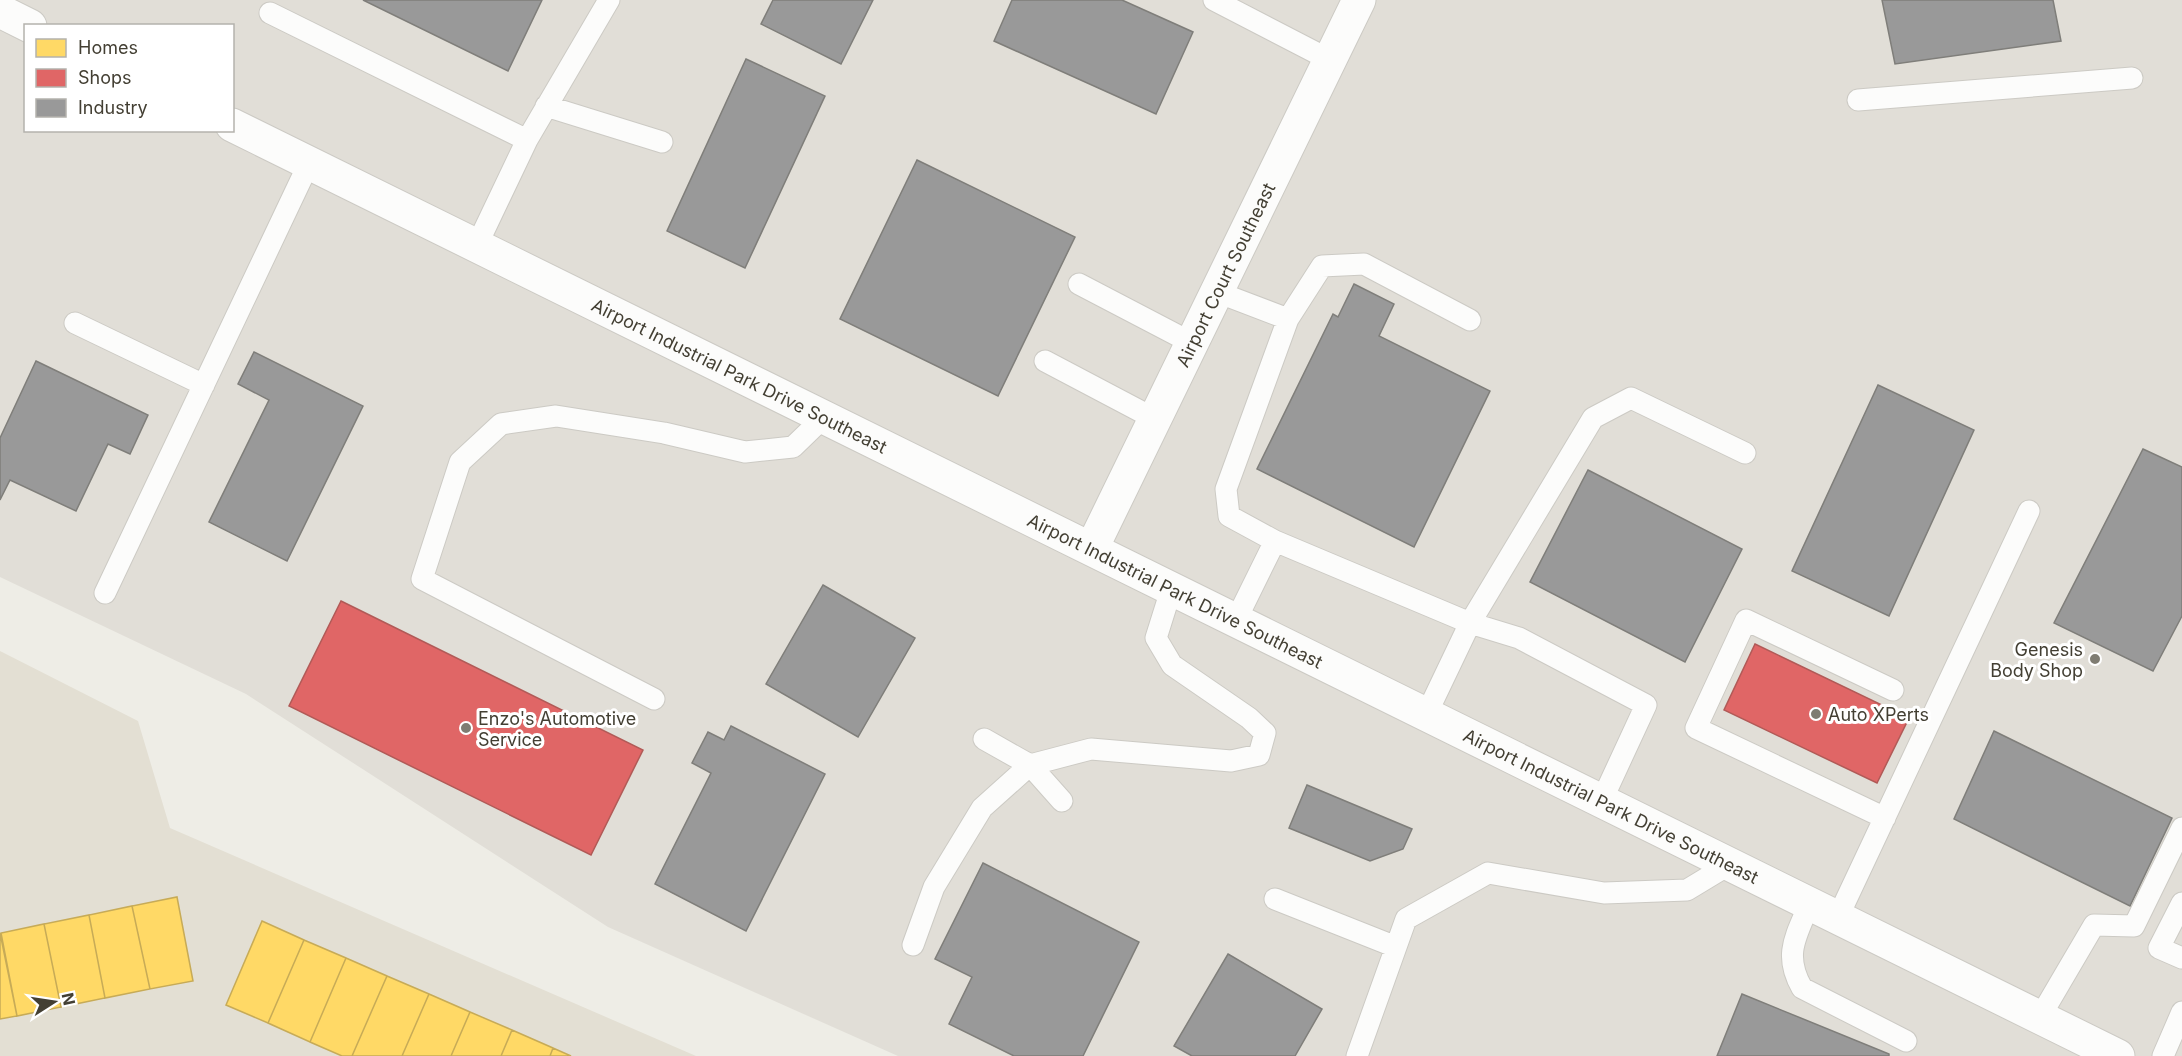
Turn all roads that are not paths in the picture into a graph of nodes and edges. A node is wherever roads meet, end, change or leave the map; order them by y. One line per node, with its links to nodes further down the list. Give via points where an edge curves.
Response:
1 (609, 0): 10 (lane)
2 (1214, 0): 7 (lane)
3 (1359, 0): 7 (street, Airport Court Southeast)
4 (0, 11): 6 (street)
5 (270, 13): 12 (lane)
6 (26, 24)
7 (1330, 60): 17 (street, Airport Court Southeast)
8 (2132, 78): 9 (lane)
9 (1858, 100)
10 (546, 106): 12 (lane); 13 (lane)
11 (234, 126): 14 (street, Airport Industrial Park Drive Southeast)
12 (527, 140): 15 (lane)
13 (662, 142)
14 (309, 163): 15 (street, Airport Industrial Park Drive Southeast); 23 (lane)
15 (477, 245): 24 (street, Airport Industrial Park Drive Southeast)
16 (1079, 284): 21 (lane)
17 (1217, 292): 18 (lane); 21 (street, Airport Court Southeast)
18 (1288, 319): 19 (lane, via 1323,266 1364,264); 28 (lane, via 1226,489 1229,516)
19 (1470, 320)
20 (75, 323): 23 (lane)
21 (1192, 343): 25 (street, Airport Court Southeast)
22 (1046, 361): 25 (lane)
23 (204, 385): 31 (lane)
24 (824, 417): 29 (street, Airport Industrial Park Drive Southeast); 35 (lane, via 793,447 745,452 664,433 556,416 501,424 460,462 422,579)
25 (1155, 419): 29 (street, Airport Court Southeast)
26 (1745, 453): 33 (lane, via 1632,399 1593,418)
27 (2029, 511): 41 (lane)
28 (1275, 542): 32 (lane); 33 (lane)
29 (1092, 548): 30 (street, Airport Industrial Park Drive Southeast)
30 (1172, 587): 32 (street, Airport Industrial Park Drive Southeast); 38 (lane, via 1156,638 1172,665 1249,718 1264,733 1259,755 1231,761 1091,749)
31 (105, 593)
32 (1236, 620): 36 (street, Airport Industrial Park Drive Southeast)
33 (1470, 623): 36 (lane); 39 (lane, via 1519,638 1646,705)
34 (1893, 690): 41 (lane, via 1746,621 1696,728)
35 (654, 699)
36 (1427, 713): 39 (street, Airport Industrial Park Drive Southeast)
37 (984, 739): 38 (lane)
38 (1030, 765): 40 (lane); 47 (lane, via 982,808 934,887)
39 (1602, 800): 43 (street, Airport Industrial Park Drive Southeast)
40 (1062, 801)
41 (1885, 818): 46 (lane)
42 (2182, 828): 51 (lane, via 2134,926 2094,925)
43 (1730, 864): 46 (street, Airport Industrial Park Drive Southeast); 48 (lane, via 1687,890 1604,893 1488,873 1406,919)
44 (1275, 899): 48 (lane)
45 (2182, 903): 49 (lane, via 2159,948)
46 (1823, 912): 51 (street, Airport Industrial Park Drive Southeast); 52 (lane, via 1792,946 1793,973 1802,988)
47 (913, 945)
48 (1396, 947): 53 (lane)
49 (2182, 958)
50 (2182, 1012): 55 (lane)
51 (2040, 1017): 54 (street, Airport Industrial Park Drive Southeast)
52 (1906, 1041)
53 (1357, 1056)
54 (2118, 1056)
55 (2163, 1056)

